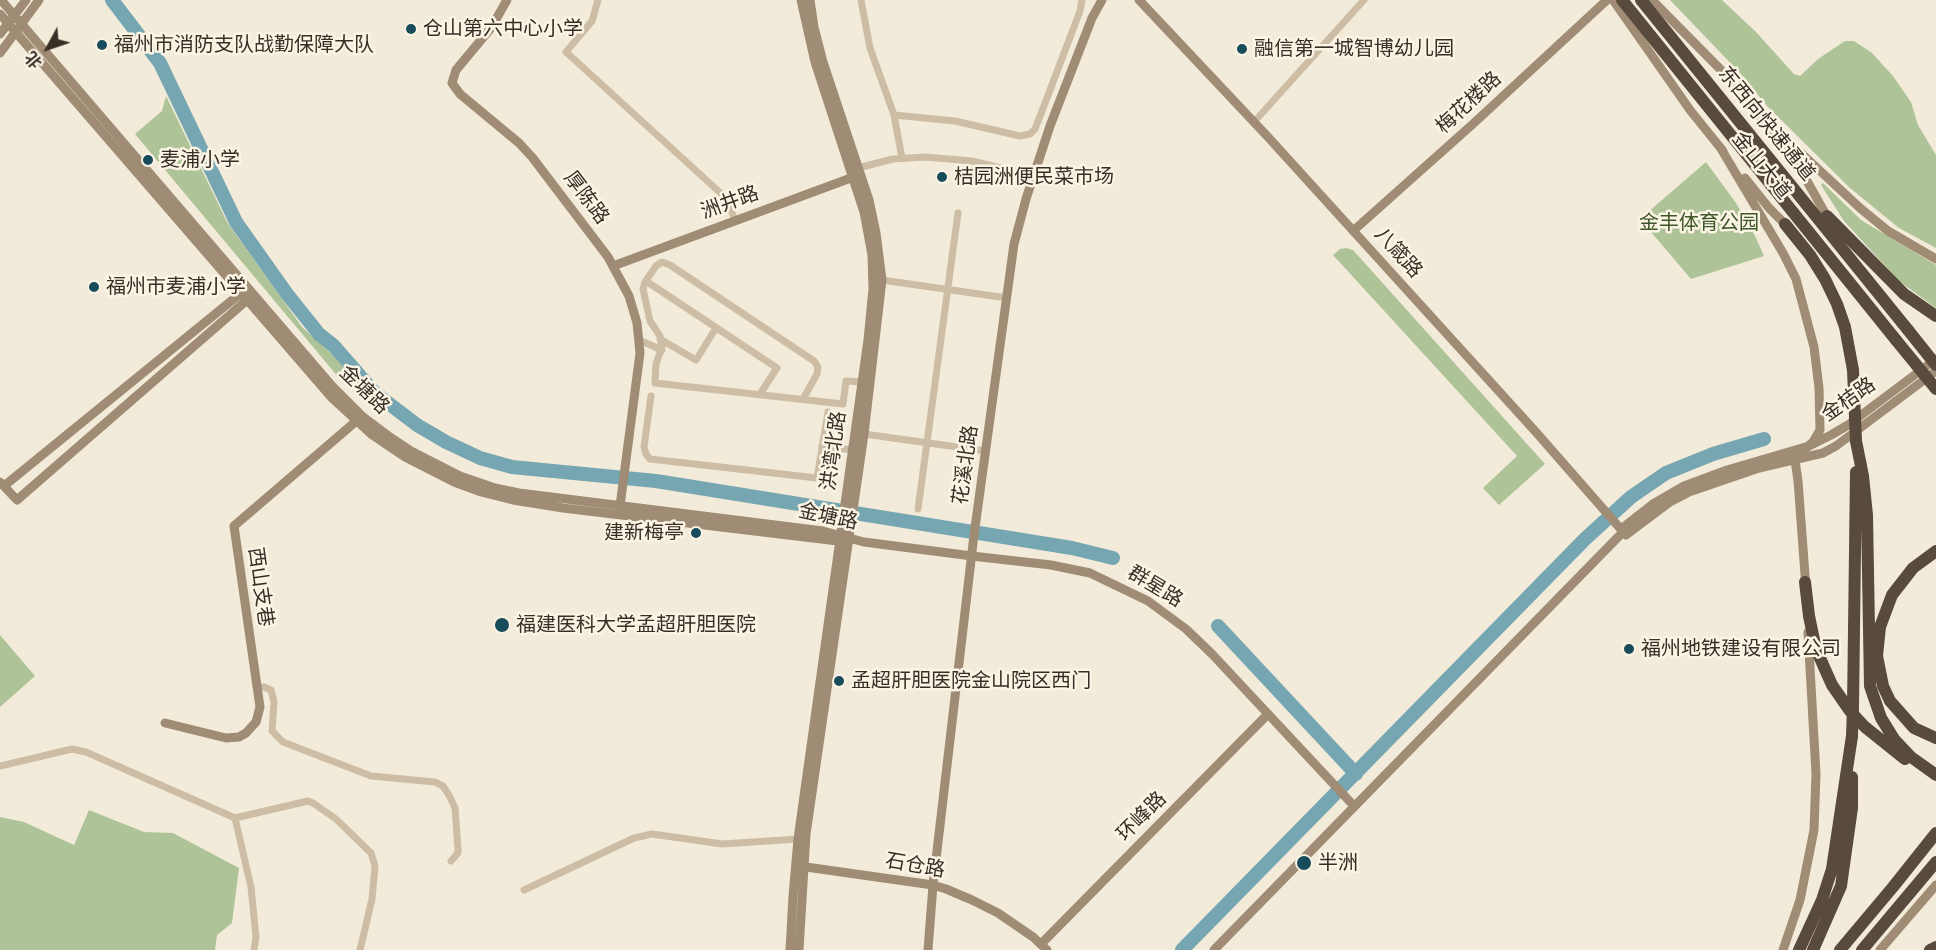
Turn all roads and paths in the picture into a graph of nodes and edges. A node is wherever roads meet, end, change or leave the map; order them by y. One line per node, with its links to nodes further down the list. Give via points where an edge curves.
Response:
1 (1, 0): 19 (street, 金塘路)
2 (26, 0): 19 (street)
3 (39, 0): 19 (street)
4 (507, 0): 39 (street, 厚陈路, via 491,28 456,70 452,83 526,150)
5 (598, 0): 35 (street, via 592,21 566,51 726,198)
6 (801, 0): 31 (street, 洪湾北路, via 815,62)
7 (810, 0): 31 (street, 洪湾北路, via 817,41)
8 (861, 0): 27 (street, via 874,60)
9 (1082, 0): 22 (street)
10 (1102, 0): 23 (street, 花溪北路)
11 (1139, 0): 28 (street, 八箴路)
12 (1364, 0): 28 (street)
13 (1607, 0): 37 (street, 梅花楼路)
14 (1613, 0): 29 (street, 金山大道)
15 (1622, 0): 43 (highway, 东西向快速通道)
16 (1641, 0): 40 (highway, 东西向快速通道)
17 (1652, 0): 26 (street, 金山大道, via 1716,64)
18 (0, 14): 19 (street, 金塘路)
19 (15, 25): 20 (street); 21 (street); 45 (street, 金塘路); 61 (street, 金塘路)
20 (0, 34)
21 (0, 53)
22 (1055, 77): 23 (street); 24 (street)
23 (1067, 82): 25 (street, 花溪北路)
24 (1050, 88): 25 (street); 27 (street, via 1035,129 1023,136 955,121)
25 (1063, 93): 32 (street, 花溪北路)
26 (1753, 109): 34 (street, 金山大道); 38 (street, via 1888,231)
27 (894, 115): 30 (street)
28 (1254, 122): 37 (street, 八箴路)
29 (1720, 147): 36 (street, 金山大道); 66 (street, via 1772,231 1796,279 1820,388 1820,430)
30 (902, 158): 31 (street); 32 (street, via 964,160)
31 (857, 173): 35 (street, 洲井路); 41 (street, 洪湾北路, via 869,200); 55 (street, 洪湾北路, via 873,272)
32 (1033, 176): 46 (street, 花溪北路, via 1014,244)
33 (958, 213): 44 (street)
34 (1827, 216): 40 (street, 金山大道); 47 (highway, via 1904,294)
35 (735, 220): 39 (street, 洲井路)
36 (1785, 225): 43 (street, 金山大道); 63 (highway, bridge, via 1810,255 1845,327 1853,370)
37 (1353, 231): 74 (street, 八箴路)
38 (1936, 259)
39 (613, 266): 50 (street, 厚陈路, via 633,309)
40 (1861, 273): 53 (highway, 金山大道, bridge)
41 (882, 280): 44 (street); 62 (street, 洪湾北路)
42 (646, 281): 48 (street); 49 (street, via 645,303); 59 (street, via 659,263 666,263 814,362 818,371)
43 (1850, 282): 56 (highway, 金山大道, bridge)
44 (947, 290): 46 (street); 64 (street)
45 (244, 296): 61 (street, 金塘路, via 332,398); 70 (street); 70 (street, via 17,500)
46 (1007, 298): 68 (street, 花溪北路)
47 (1936, 316)
48 (716, 328): 49 (street, via 696,360); 57 (street, via 777,368)
49 (660, 339): 51 (street)
50 (639, 340): 51 (street); 72 (street, 厚陈路, via 638,380)
51 (662, 350): 57 (street, via 655,383)
52 (1936, 359): 66 (street, 金桔路, via 1848,425)
53 (1936, 365)
54 (1936, 371): 69 (street, via 1836,446)
55 (863, 382): 59 (street, via 846,381 843,404); 67 (street, 洪湾北路)
56 (1936, 389)
57 (760, 394): 59 (street)
58 (651, 396): 65 (street, via 644,447 653,460 817,478)
59 (803, 399)
60 (828, 412): 65 (street)
61 (359, 418): 72 (street, 金塘路, via 411,451 470,480 519,493); 75 (street, 金塘路, via 391,448 429,470 502,498); 80 (street, 西山支巷, via 234,526)
62 (864, 434): 64 (street); 71 (street, 洪湾北路)
63 (1856, 441): 83 (highway, bridge); 86 (highway, via 1867,515 1872,694 1881,718 1898,744)
64 (927, 442): 68 (street); 73 (street)
65 (822, 446): 67 (street)
66 (1809, 446): 69 (street); 74 (street, 金桔路, via 1684,486)
67 (853, 450): 71 (street, 洪湾北路)
68 (986, 451): 78 (street, 花溪北路)
69 (1795, 460): 74 (street, via 1738,474 1678,497); 79 (street)
70 (2, 484)
71 (849, 505): 75 (street, 洪湾北路)
72 (620, 506): 75 (street, 金塘路, via 823,531)
73 (918, 509)
74 (1621, 530): 87 (street)
75 (844, 540): 76 (street, 金塘路); 90 (street, 洪湾北路); 93 (street, 洪湾北路)
76 (864, 542): 78 (street, 群星路)
77 (1936, 551): 84 (highway, via 1913,568 1898,586 1887,604 1877,642 1879,672 1890,701 1914,728)
78 (972, 556): 81 (street, 群星路, via 1076,569 1136,593 1195,636); 94 (street, 花溪北路)
79 (1805, 582): 86 (highway, via 1814,640 1839,696 1885,745); 105 (street, via 1816,802 1805,878)
80 (257, 688): 82 (street, 西山支巷, via 259,715 252,728 239,736 218,737); 91 (street, via 271,690 272,731 283,742 371,776 443,786 455,808 458,854)
81 (1268, 715): 87 (street, 群星路); 97 (street, 环峰路)
82 (165, 723)
83 (1852, 736): 106 (highway, via 1832,869); 107 (highway, via 1852,808 1841,886)
84 (1936, 738)
85 (0, 766): 88 (street, via 72,749 86,752)
86 (1936, 777)
87 (1354, 806): 104 (street)
88 (235, 818): 99 (street, via 251,887); 100 (street, via 308,801 336,819 371,853 375,866 372,899)
89 (1936, 832): 108 (highway)
90 (798, 839): 93 (street, 洪湾北路); 96 (street, via 722,844 661,834 643,835)
91 (452, 861)
92 (1936, 862): 109 (highway)
93 (799, 866): 94 (street, 石仓路); 101 (street, 洪湾北路); 102 (street, 洪湾北路)
94 (933, 885): 97 (street, 石仓路, via 998,913); 103 (street, 花溪北路)
95 (1936, 885): 110 (street)
96 (524, 890)
97 (1044, 947)
98 (1936, 947): 111 (highway)
99 (254, 950)
100 (360, 950)
101 (790, 950)
102 (799, 950)
103 (928, 950)
104 (1214, 950)
105 (1783, 950)
106 (1798, 950)
107 (1812, 950)
108 (1840, 950)
109 (1862, 950)
110 (1880, 950)
111 (1930, 950)

